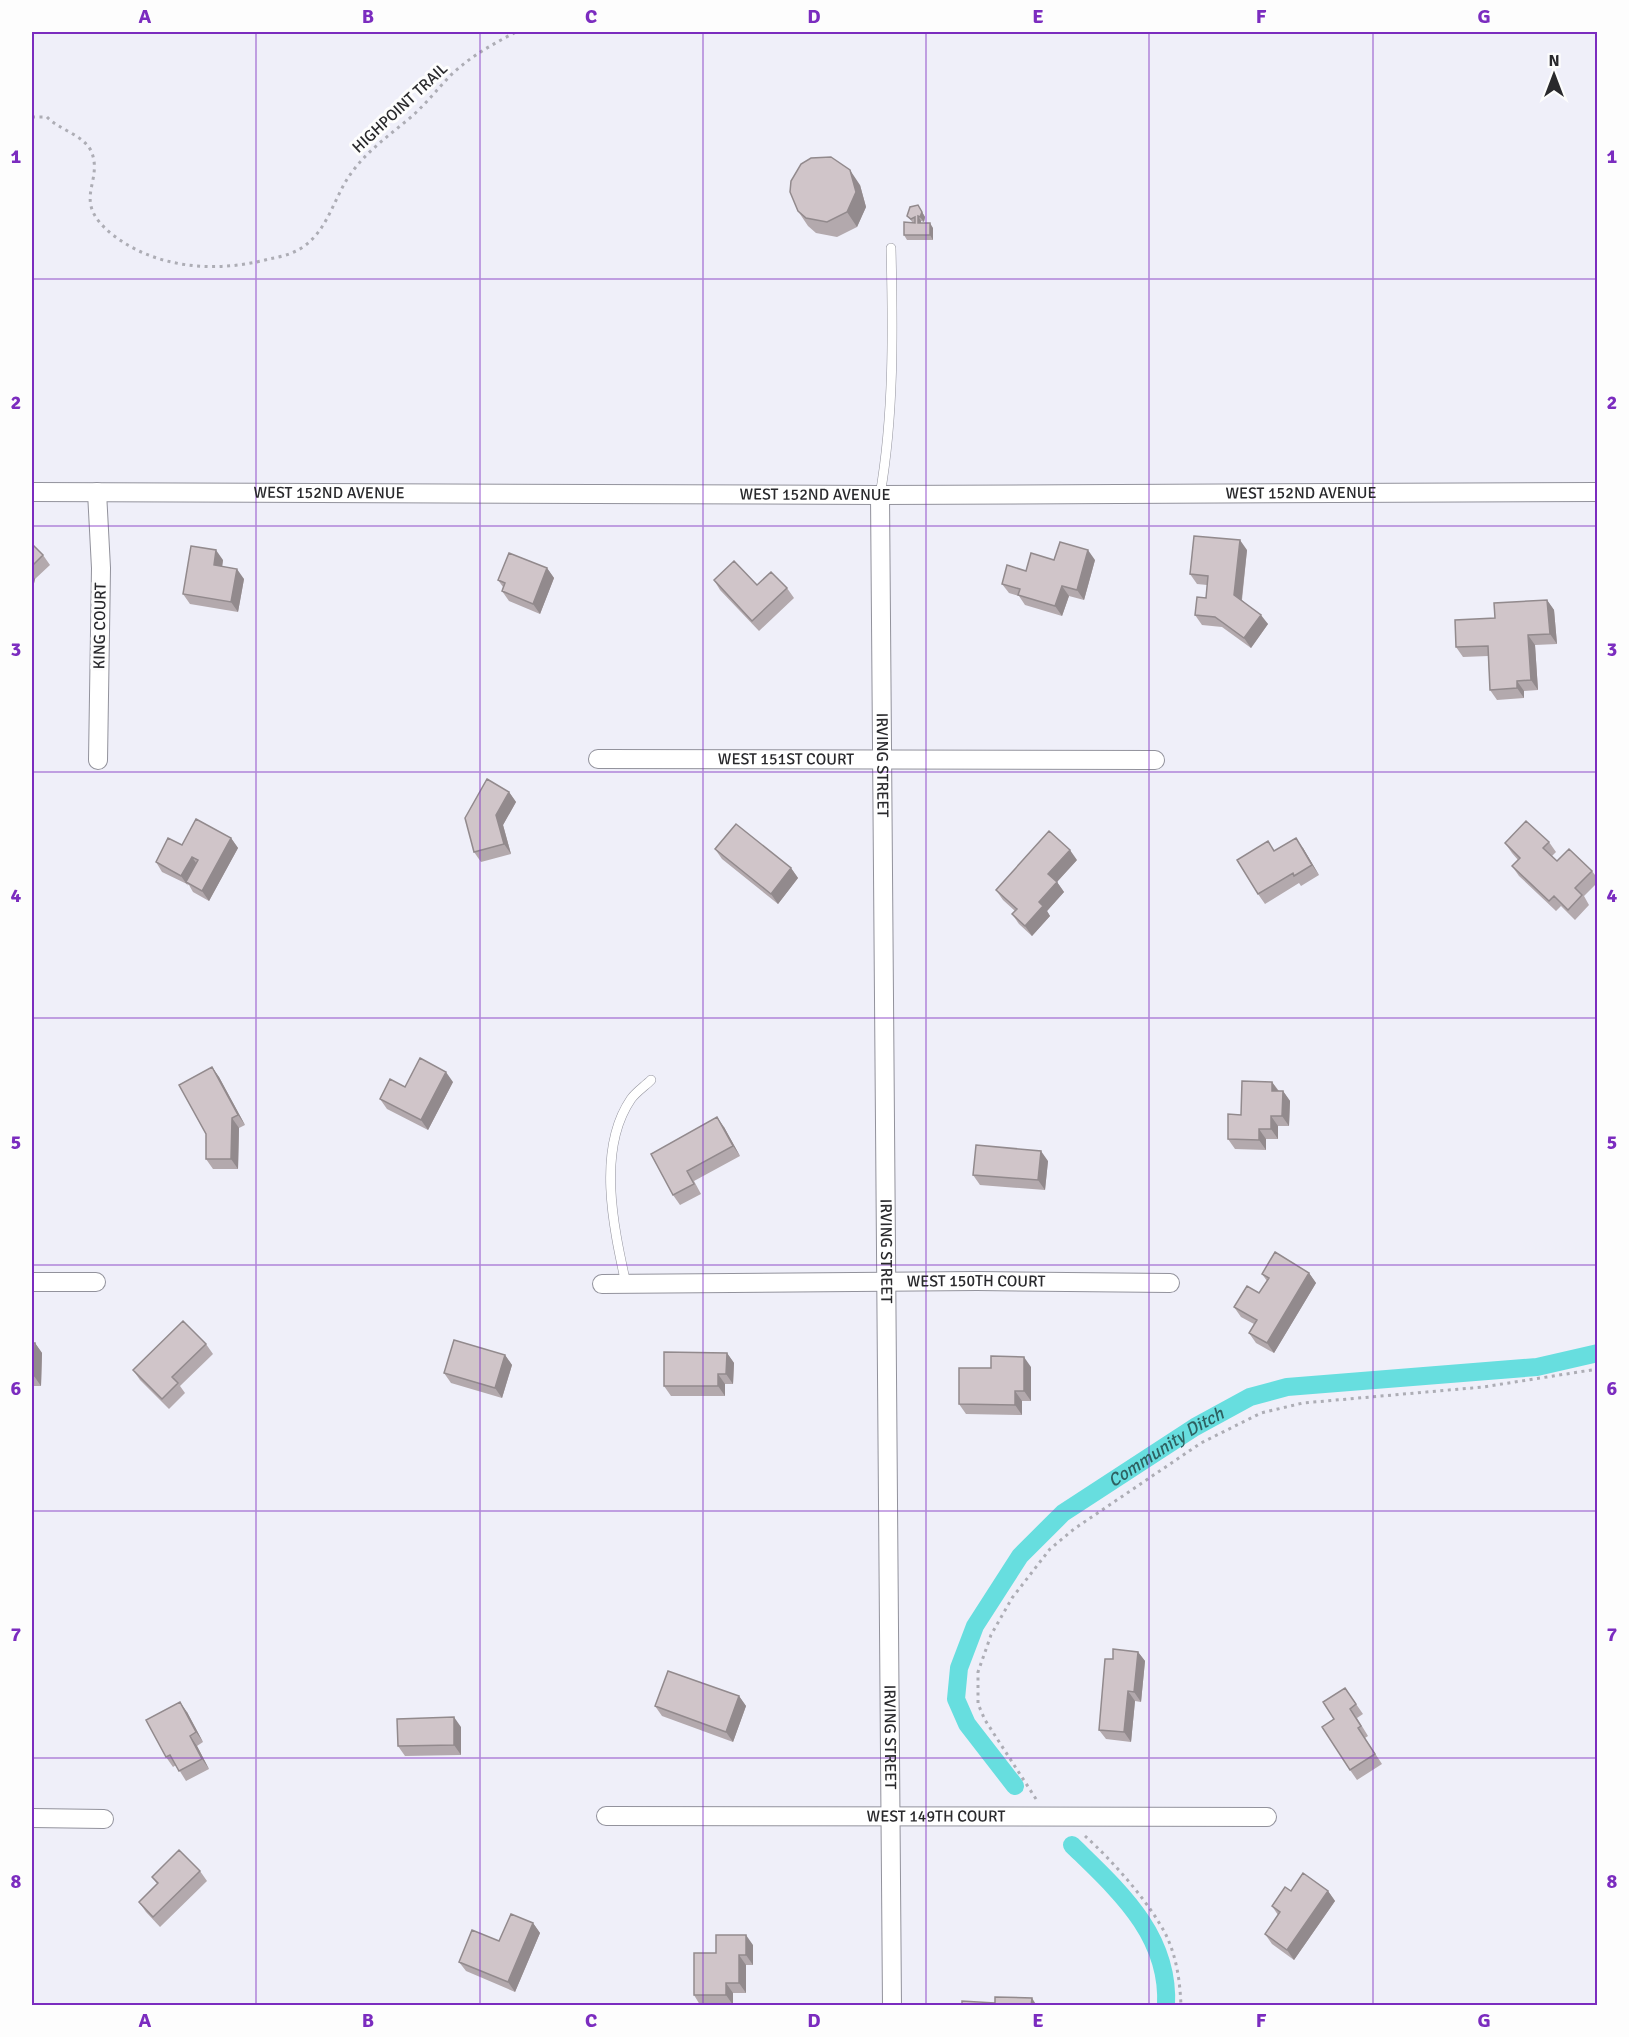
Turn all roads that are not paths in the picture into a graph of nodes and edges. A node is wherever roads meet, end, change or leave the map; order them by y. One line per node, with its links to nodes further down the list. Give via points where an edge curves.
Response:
1 (891, 248): 5 (lane, via 886,461)
2 (32, 492): 3 (street, WEST 152ND AVENUE)
3 (97, 492): 5 (street, WEST 152ND AVENUE); 7 (street, KING COURT, via 101,568)
4 (1598, 492): 5 (street, WEST 152ND AVENUE)
5 (880, 495): 8 (street, IRVING STREET)
6 (598, 759): 8 (street, WEST 151ST COURT)
7 (98, 760)
8 (882, 760): 9 (street, WEST 151ST COURT); 13 (street, IRVING STREET)
9 (1155, 760)
10 (651, 1080): 16 (lane, via 632,1098 622,1116 611,1175 612,1223)
11 (32, 1282): 12 (street)
12 (96, 1282)
13 (886, 1282): 14 (street, WEST 150TH COURT); 16 (street, WEST 150TH COURT); 18 (street, IRVING STREET)
14 (1170, 1283)
15 (602, 1284): 16 (street, WEST 150TH COURT)
16 (626, 1284)
17 (606, 1816): 18 (street, WEST 149TH COURT)
18 (890, 1817): 19 (street, WEST 149TH COURT); 22 (street, IRVING STREET)
19 (1267, 1817)
20 (32, 1818): 21 (street)
21 (104, 1819)
22 (892, 2006)

